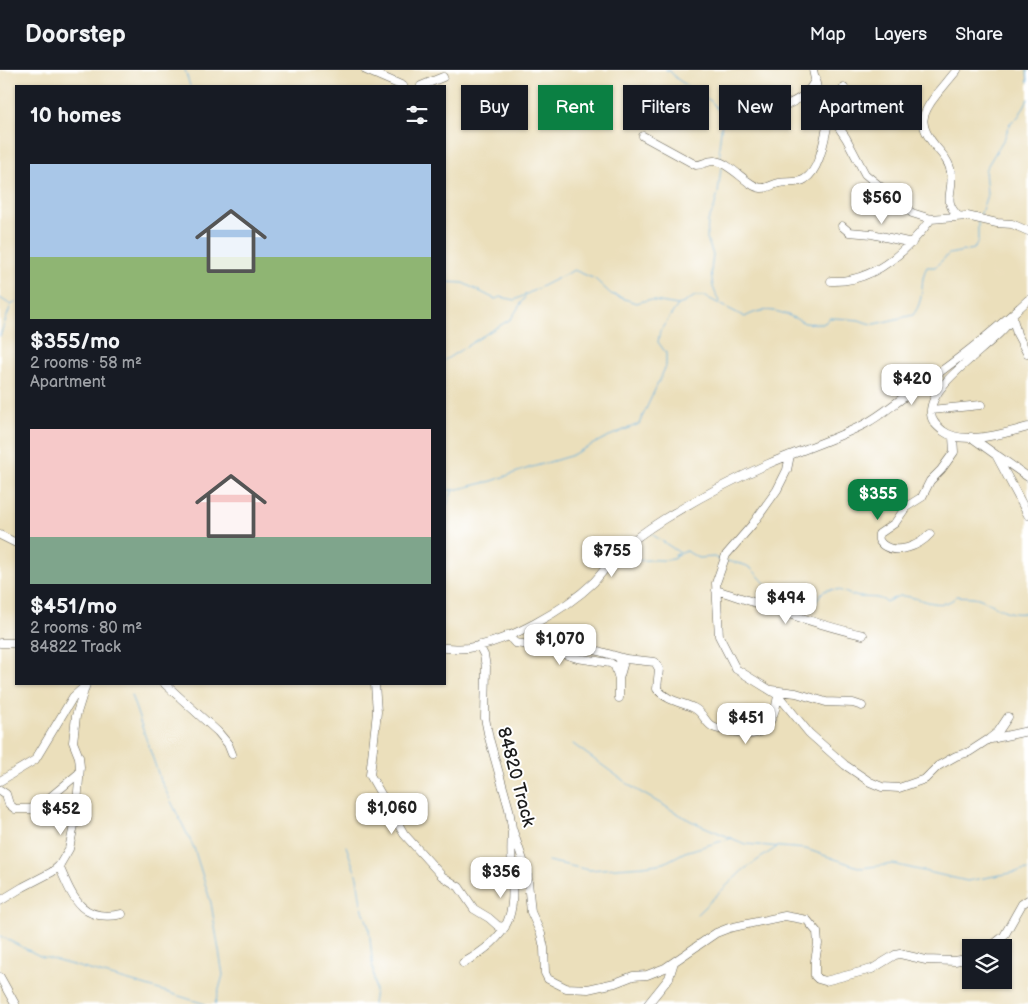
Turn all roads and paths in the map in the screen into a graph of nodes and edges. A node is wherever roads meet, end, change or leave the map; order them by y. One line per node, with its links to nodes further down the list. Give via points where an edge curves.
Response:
1 (366, 70): 6 (street)
2 (813, 70): 5 (street)
3 (956, 70): 13 (street, via 928,104 923,118 929,139 949,164 952,174 949,205)
4 (443, 77): 7 (street)
5 (816, 78): 8 (street); 9 (street, via 802,97)
6 (401, 85)
7 (423, 85)
8 (817, 85)
9 (791, 102)
10 (826, 130): 12 (street, via 819,156 808,176 800,181 762,188 715,161 696,166)
11 (841, 130): 14 (street, via 865,174 912,213)
12 (643, 136)
13 (958, 216): 14 (street); 16 (street, via 1012,224)
14 (931, 219): 17 (street)
15 (842, 226): 17 (street, via 848,232)
16 (1028, 231)
17 (912, 243): 18 (street, via 890,262 856,279)
18 (831, 281)
19 (1028, 300): 20 (street)
20 (1014, 315): 21 (street, via 1017,334); 23 (street, via 1003,331 942,387); 27 (street, via 918,389 868,422)
21 (1027, 353)
22 (981, 405): 23 (street)
23 (930, 410): 25 (street, via 932,420)
24 (1028, 427): 26 (street, via 995,436)
25 (953, 437): 26 (street); 31 (street, via 954,452 930,481 922,497 906,507 895,523 878,538 885,546 896,550 916,544)
26 (971, 437): 28 (street)
27 (790, 455): 34 (street, via 777,490 726,555); 35 (street, via 734,480 663,520 618,554 573,600)
28 (996, 455): 29 (street); 30 (street)
29 (1028, 477)
30 (1028, 515)
31 (930, 534)
32 (0, 535): 33 (street)
33 (15, 542)
34 (716, 590): 36 (street, via 820,625); 47 (street, via 719,636 736,669)
35 (508, 635): 39 (street, via 515,643); 40 (street)
36 (862, 635)
37 (0, 643): 38 (street)
38 (15, 643)
39 (528, 644): 42 (street, via 574,644); 43 (street, via 577,658 610,663 615,666)
40 (479, 645): 41 (street); 58 (street, 84820 Track, via 486,667 485,718)
41 (446, 648)
42 (618, 657): 43 (street, via 623,665); 48 (street, via 655,662 659,669 657,689 668,698 700,712 712,726 750,734 763,729 776,709)
43 (619, 679): 49 (street)
44 (85, 685): 55 (street, via 73,742 79,756); 56 (street, via 73,697 35,760)
45 (166, 685): 54 (street, via 218,732)
46 (374, 685): 63 (street, via 377,712 370,775 404,834 442,876 459,887 474,909 498,926)
47 (771, 690): 48 (street); 50 (street)
48 (778, 695): 53 (street, via 809,733 846,765 870,782 882,786 899,788 916,783 938,766)
49 (619, 698)
50 (862, 706)
51 (1008, 716): 53 (street)
52 (1028, 731): 53 (street)
53 (989, 739)
54 (232, 754)
55 (78, 774): 57 (street, via 32,810 15,810); 59 (street, via 72,839)
56 (0, 781)
57 (0, 790)
58 (512, 828): 63 (street, via 512,909); 66 (street, 84820 Track, via 527,872 531,912 541,934 548,979 566,988 588,989 647,975)
59 (59, 866): 61 (street); 62 (street, via 67,886 88,912 95,915)
60 (1028, 900): 64 (street, via 1022,904)
61 (0, 901)
62 (122, 914)
63 (505, 926): 67 (street, via 480,954)
64 (1000, 939)
65 (962, 960): 66 (street, 84820 Track, via 926,960 900,954 872,969 825,981 815,976 818,944 814,927 807,920 785,916 716,933)
66 (674, 962): 70 (street, via 669,978)
67 (463, 963)
68 (0, 977): 69 (street)
69 (15, 1004)
70 (648, 1004)

